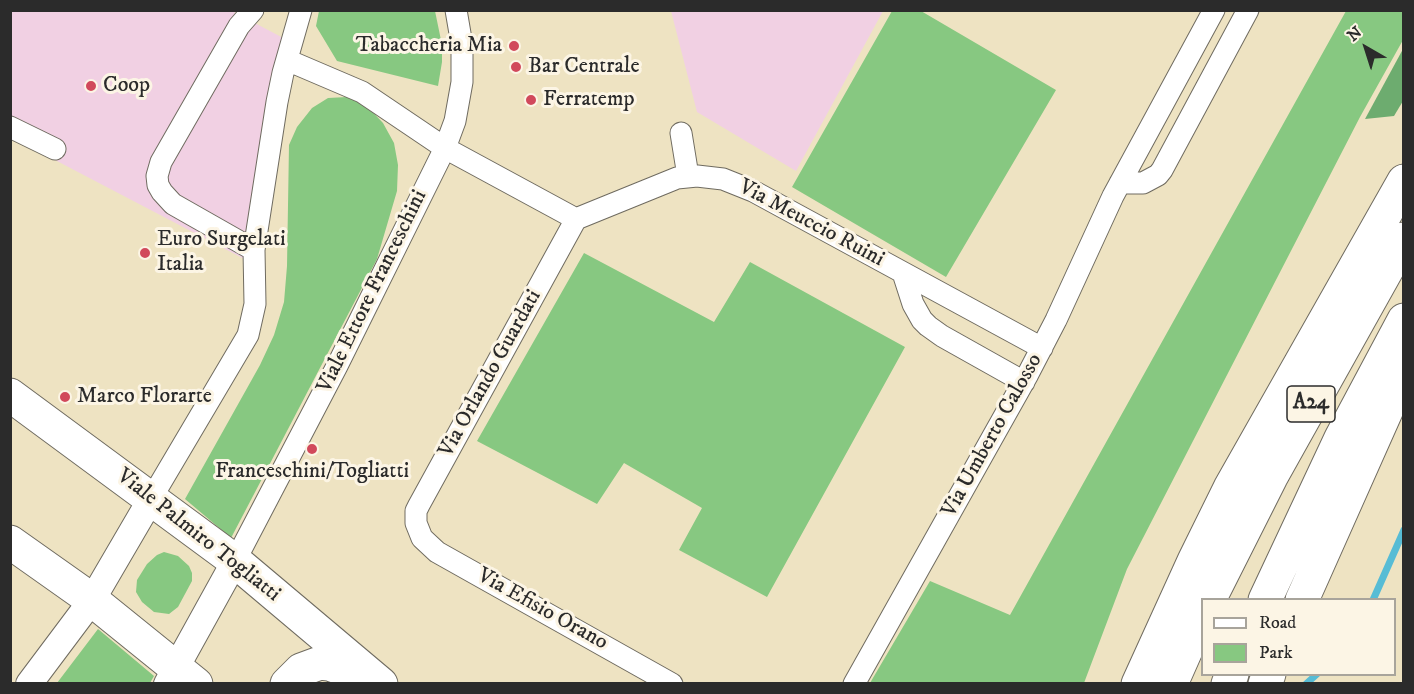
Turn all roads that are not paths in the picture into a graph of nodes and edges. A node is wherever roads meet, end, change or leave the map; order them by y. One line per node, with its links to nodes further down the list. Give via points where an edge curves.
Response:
1 (254, 10): 17 (street, via 234,35 161,162 157,176 158,185 173,204)
2 (301, 10): 7 (street)
3 (456, 10): 10 (street, Viale Ettore Franceschini, via 463,70 459,102)
4 (1248, 10): 6 (street)
5 (1211, 17): 6 (street); 14 (street, Via Umberto Calosso)
6 (1234, 37): 14 (street, via 1162,170 1143,183)
7 (287, 60): 10 (street, via 362,92); 17 (street, via 279,85)
8 (10, 127): 11 (street)
9 (681, 133): 12 (street)
10 (445, 148): 15 (street); 27 (street, Viale Ettore Franceschini, via 338,366)
11 (55, 149)
12 (688, 176): 15 (street, Via Meuccio Ruini); 18 (street, Via Meuccio Ruini, via 712,177 744,186)
13 (1404, 181): 39 (main road, via 1230,488)
14 (1120, 183): 20 (street, Via Umberto Calosso)
15 (576, 219): 25 (street, Via Orlando Guardati, via 418,505)
16 (1404, 239): 28 (main road, A24, via 1297,429)
17 (254, 250): 24 (street, via 255,304 248,335)
18 (903, 273): 20 (street, Via Meuccio Ruini); 22 (street, via 913,304 928,326)
19 (1404, 320): 29 (main road, A24, via 1341,438)
20 (1042, 348): 22 (street, Via Umberto Calosso)
21 (1404, 371): 30 (main road)
22 (1024, 382): 38 (street, Via Umberto Calosso)
23 (10, 395): 24 (main road, Viale Palmiro Togliatti)
24 (151, 499): 27 (main road, Viale Palmiro Togliatti); 31 (street)
25 (418, 530): 37 (street, Via Efisio Orano, via 438,552)
26 (10, 542): 31 (main road)
27 (235, 561): 33 (street); 34 (main road, Viale Palmiro Togliatti)
28 (1216, 585)
29 (1267, 594)
30 (1303, 598)
31 (92, 600): 33 (main road); 35 (street)
32 (1201, 618): 40 (main road)
33 (180, 678)
34 (380, 683): 36 (main road, via 320,663 301,670)
35 (29, 684)
36 (287, 684)
37 (672, 684)
38 (854, 684)
39 (1138, 684)
40 (1171, 684)

